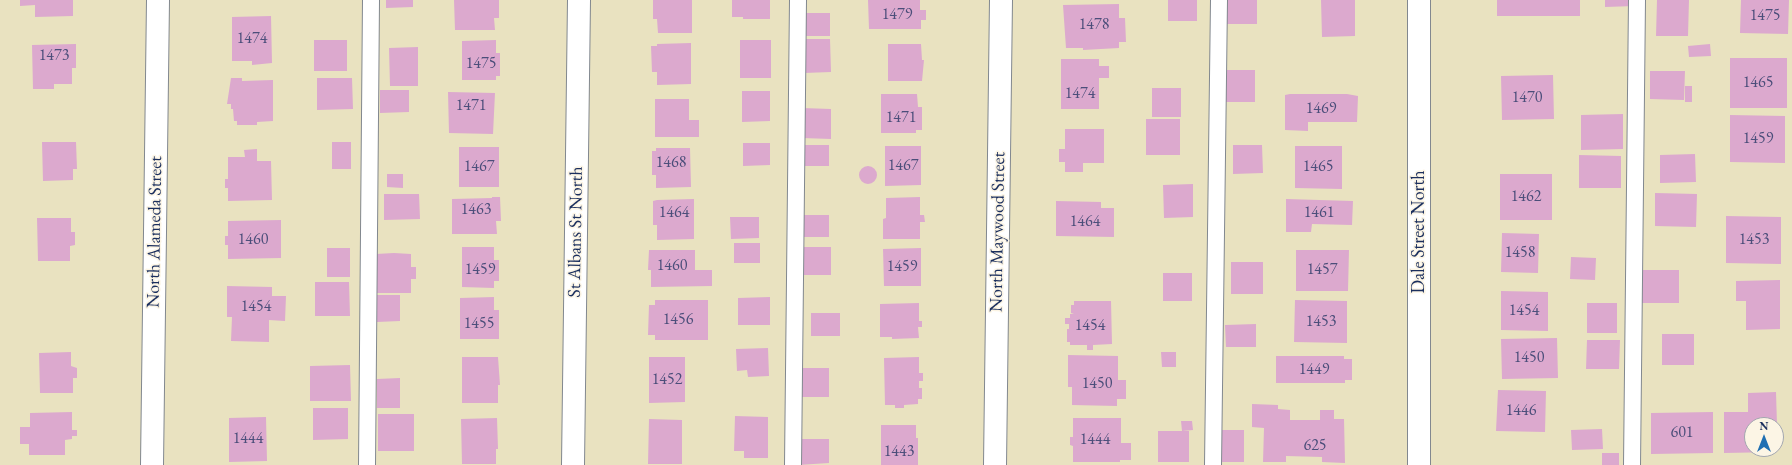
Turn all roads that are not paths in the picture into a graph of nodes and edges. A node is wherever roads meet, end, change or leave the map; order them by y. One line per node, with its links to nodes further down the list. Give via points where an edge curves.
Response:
1 (158, 0): 9 (street, North Alameda Street)
2 (371, 0): 10 (lane)
3 (579, 0): 11 (street, St Albans St North)
4 (798, 0): 12 (lane)
5 (1001, 0): 13 (street, North Maywood Street)
6 (1219, 0): 14 (lane)
7 (1419, 0): 15 (street, Dale Street North)
8 (1637, 0): 16 (lane)
9 (152, 465)
10 (368, 465)
11 (573, 465)
12 (793, 465)
13 (995, 465)
14 (1213, 465)
15 (1419, 465)
16 (1632, 465)

